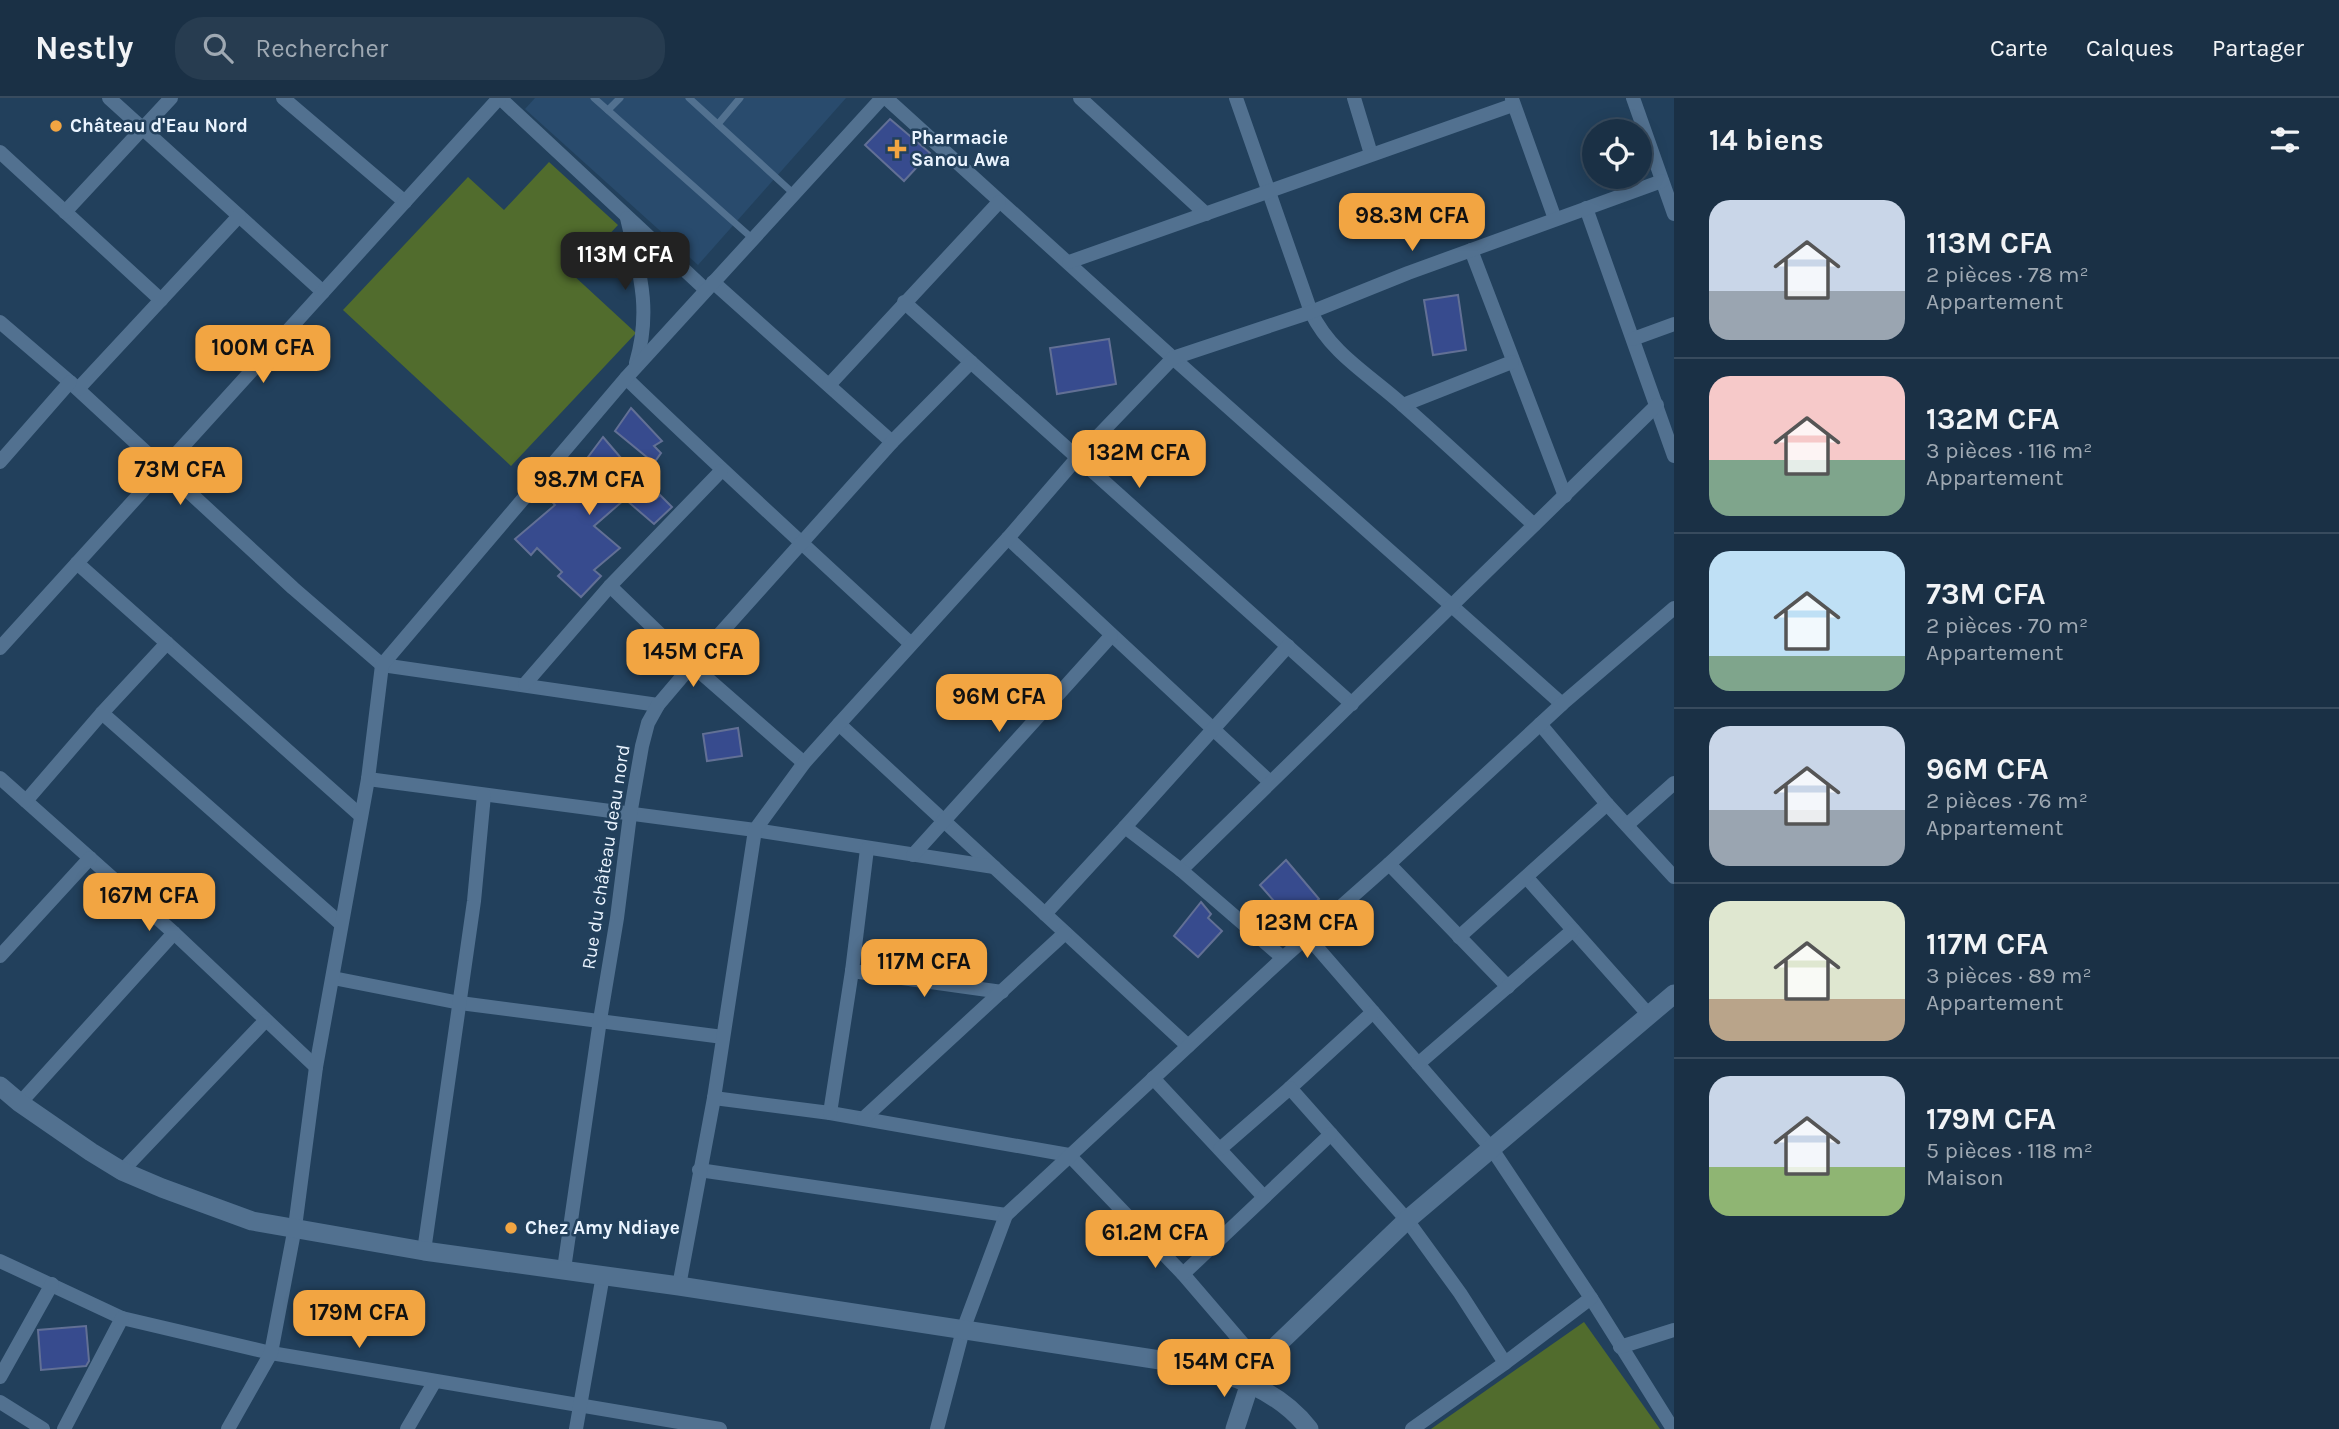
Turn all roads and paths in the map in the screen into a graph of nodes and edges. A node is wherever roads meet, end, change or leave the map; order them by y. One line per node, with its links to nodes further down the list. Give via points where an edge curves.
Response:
1 (109, 98): 17 (street)
2 (171, 98): 17 (street)
3 (283, 98): 23 (street)
4 (499, 98): 23 (street); 30 (street)
5 (594, 98): 15 (lane)
6 (620, 98): 15 (lane)
7 (689, 98): 16 (lane)
8 (740, 98): 16 (lane)
9 (884, 98): 22 (street); 24 (street)
10 (1080, 98): 27 (street)
11 (1236, 98): 21 (street)
12 (1354, 98): 19 (street)
13 (1633, 98): 20 (street)
14 (1512, 102): 19 (street); 31 (street)
15 (608, 110): 32 (lane)
16 (718, 124): 22 (lane)
17 (142, 129): 26 (street); 29 (street)
18 (0, 152): 26 (street)
19 (1371, 155): 21 (street)
20 (1662, 181): 25 (street); 28 (street)
21 (1268, 192): 27 (street); 39 (street)
22 (794, 194): 32 (street)
23 (405, 202): 36 (street)
24 (999, 202): 34 (street); 38 (street)
25 (1586, 208): 31 (street); 42 (street)
26 (65, 212): 37 (street)
27 (1206, 214): 34 (street)
28 (1674, 214)
29 (239, 216): 36 (street); 37 (street)
30 (627, 216): 35 (street); 46 (street, via 645,319 642,343)
31 (1555, 219): 33 (street)
32 (753, 239): 35 (street)
33 (1471, 250): 39 (street); 45 (street)
34 (1069, 262): 43 (street)
35 (710, 286): 46 (street); 48 (street)
36 (323, 292): 55 (street)
37 (161, 300): 47 (street)
38 (904, 302): 44 (street); 48 (street)
39 (1311, 312): 43 (street); 49 (street, via 1332,346)
40 (0, 323): 47 (street)
41 (1674, 324): 42 (street)
42 (1633, 339): 50 (street)
43 (1173, 358): 53 (street); 63 (street)
44 (971, 362): 51 (street, Rue du château deau nord); 53 (street)
45 (1512, 362): 49 (street); 57 (street)
46 (630, 373): 56 (street); 70 (street)
47 (74, 385): 54 (street); 55 (street)
48 (829, 385): 51 (street)
49 (1403, 405): 58 (street)
50 (1657, 405): 52 (street); 57 (street)
51 (892, 442): 60 (street, Rue du château deau nord)
52 (1673, 452)
53 (1076, 458): 59 (street); 69 (street)
54 (0, 462)
55 (164, 467): 61 (street); 70 (street, via 293,589)
56 (721, 471): 60 (street); 62 (street)
57 (1564, 496): 58 (street)
58 (1534, 525): 63 (street)
59 (1008, 538): 65 (street); 68 (street)
60 (803, 542): 68 (street); 71 (street, Rue du château deau nord)
61 (77, 563): 66 (street); 67 (street)
62 (610, 586): 71 (street); 72 (street)
63 (1452, 605): 73 (street); 74 (street)
64 (1674, 608): 74 (street)
65 (1111, 636): 79 (street); 90 (street)
66 (3, 639)
67 (167, 643): 76 (street); 89 (street)
68 (910, 643): 77 (street)
69 (1288, 646): 73 (street); 79 (street)
70 (382, 665): 72 (street); 82 (street)
71 (692, 665): 75 (street, Rue du château deau nord); 80 (street)
72 (525, 684): 75 (street)
73 (1352, 704): 83 (street)
74 (1562, 704): 78 (street)
75 (658, 705): 88 (street, Rue du château deau nord, via 642,746)
76 (102, 713): 86 (street); 103 (street)
77 (839, 723): 80 (street); 90 (street)
78 (1540, 724): 87 (street); 97 (street)
79 (1213, 730): 83 (street); 92 (street)
80 (804, 763): 93 (street)
81 (0, 778): 86 (street)
82 (368, 779): 85 (street); 89 (street)
83 (1270, 782): 99 (street)
84 (1674, 783): 91 (street)
85 (484, 795): 88 (street); 116 (street)
86 (26, 801): 96 (street)
87 (1607, 804): 91 (street); 101 (street)
88 (630, 815): 93 (street); 119 (street, Rue du château deau nord)
89 (361, 817): 103 (street)
90 (944, 822): 95 (street); 98 (street)
91 (1627, 825): 100 (street)
92 (1125, 827): 99 (street); 102 (street)
93 (755, 830): 94 (street); 121 (street)
94 (867, 849): 95 (street); 111 (street)
95 (913, 855): 98 (street)
96 (90, 858): 105 (street); 109 (street)
97 (1389, 864): 107 (street); 108 (street)
98 (994, 867): 102 (street)
99 (1181, 870): 110 (street)
100 (1674, 877)
101 (1527, 878): 104 (street); 108 (street)
102 (1045, 914): 106 (street)
103 (341, 924): 112 (street)
104 (1573, 930): 113 (street); 118 (street)
105 (174, 933): 120 (street); 129 (street)
106 (1065, 933): 114 (street); 122 (street)
107 (1308, 937): 110 (street); 117 (street)
108 (1459, 937): 113 (street)
109 (0, 956)
110 (1283, 958): 122 (street)
111 (852, 971): 114 (street); 130 (street)
112 (333, 978): 116 (street); 124 (street)
113 (1508, 987): 123 (street)
114 (1002, 992): 131 (street)
115 (1674, 994): 118 (main road)
116 (460, 1003): 119 (street); 142 (street)
117 (1373, 1012): 123 (street); 127 (street)
118 (1648, 1014): 134 (main road)
119 (600, 1020): 121 (street); 144 (street, Rue du château deau nord)
120 (265, 1021): 124 (street); 137 (street)
121 (723, 1037): 128 (street)
122 (1188, 1046): 125 (street)
123 (1418, 1064): 134 (street)
124 (316, 1067): 141 (street)
125 (1153, 1078): 133 (street); 135 (street)
126 (0, 1086): 129 (main road)
127 (1290, 1088): 132 (street); 133 (street)
128 (714, 1098): 130 (street); 136 (street)
129 (20, 1103): 137 (main road)
130 (830, 1113): 131 (street)
131 (864, 1118): 135 (street)
132 (1331, 1134): 138 (street); 140 (street)
133 (1220, 1149): 138 (street)
134 (1492, 1149): 140 (main road); 149 (street)
135 (1069, 1155): 139 (street); 145 (street)
136 (699, 1170): 139 (street); 148 (street)
137 (122, 1171): 141 (main road, via 252,1221)
138 (1264, 1197): 145 (street)
139 (1006, 1215): 151 (street)
140 (1407, 1220): 155 (street); 156 (main road, via 1277,1345)
141 (295, 1227): 142 (main road); 154 (street)
142 (424, 1251): 144 (main road)
143 (0, 1261): 147 (street)
144 (565, 1269): 146 (main road)
145 (1183, 1274): 156 (street)
146 (603, 1275): 148 (main road); 161 (street)
147 (52, 1284): 150 (street); 157 (street)
148 (679, 1286): 151 (main road)
149 (1591, 1298): 153 (street); 155 (street)
150 (122, 1318): 154 (street); 163 (street)
151 (963, 1330): 159 (main road, via 1186,1364); 168 (street)
152 (1674, 1330): 153 (street)
153 (1620, 1347): 172 (street)
154 (271, 1353): 158 (street); 164 (street)
155 (1505, 1363): 171 (street)
156 (1262, 1366): 159 (main road)
157 (0, 1377)
158 (435, 1381): 161 (street); 165 (street)
159 (1250, 1383): 169 (main road); 170 (main road, via 1279,1400)
160 (0, 1402): 162 (street)
161 (581, 1406): 166 (street); 167 (street)
162 (43, 1429)
163 (64, 1429)
164 (228, 1429)
165 (407, 1429)
166 (576, 1429)
167 (720, 1429)
168 (937, 1429)
169 (1235, 1429)
170 (1309, 1429)
171 (1412, 1429)
172 (1673, 1429)

